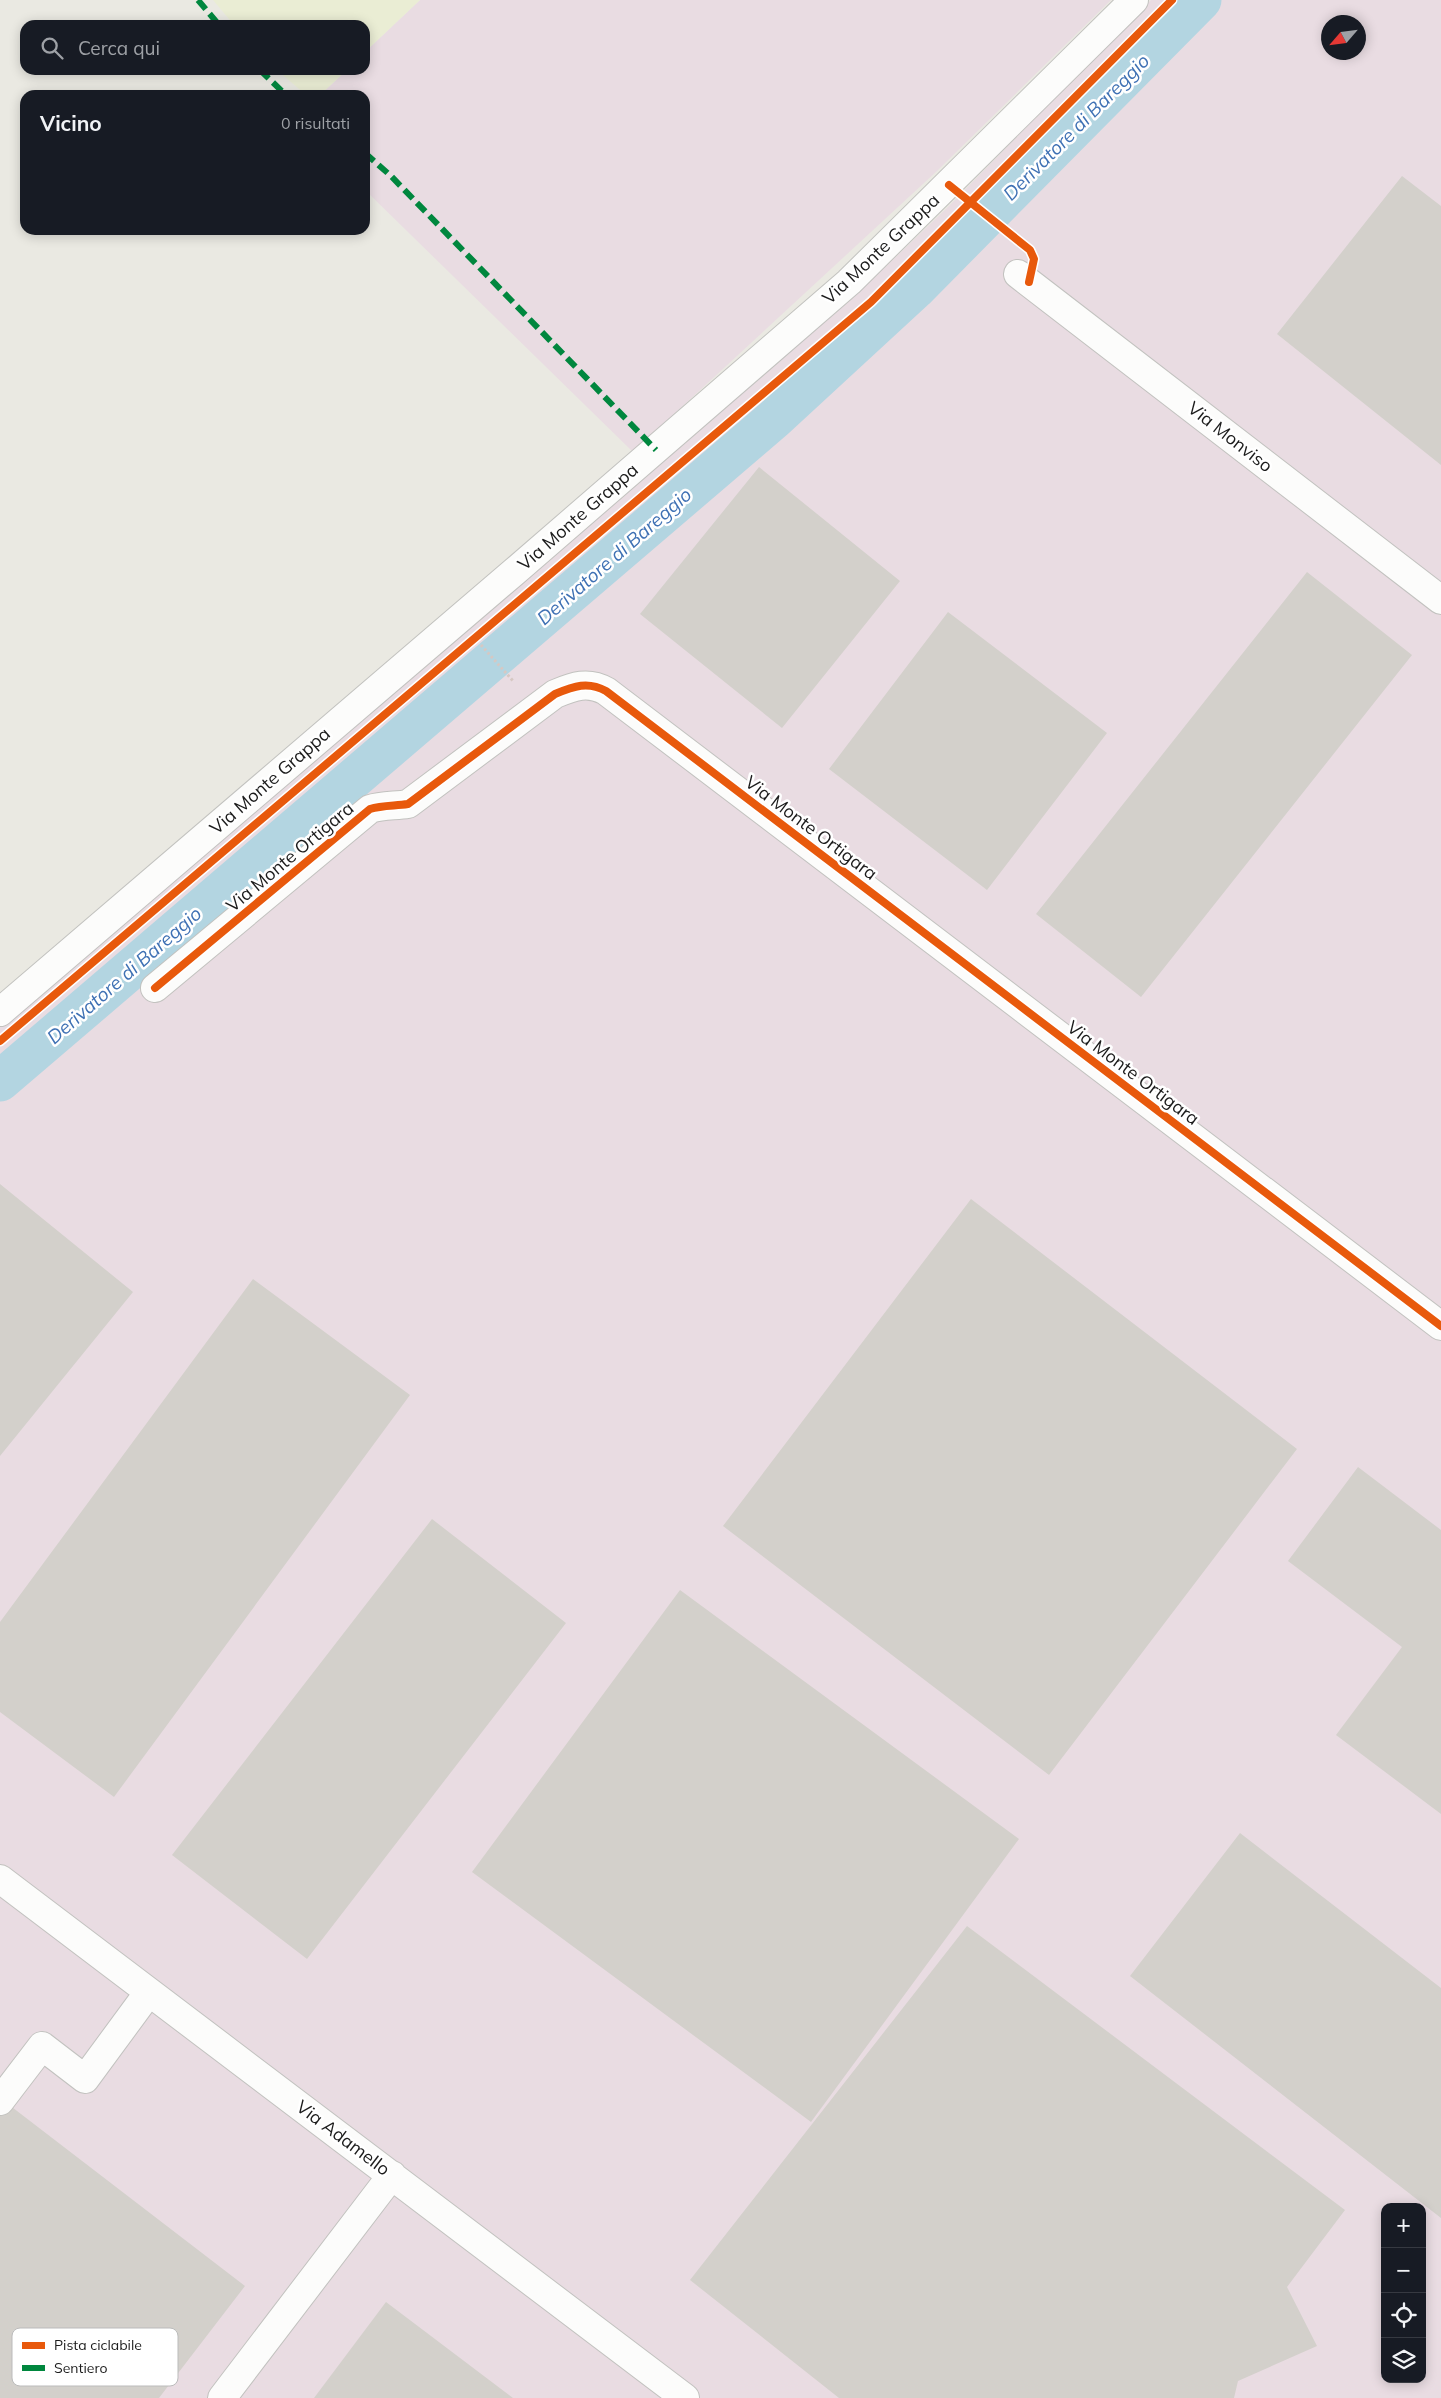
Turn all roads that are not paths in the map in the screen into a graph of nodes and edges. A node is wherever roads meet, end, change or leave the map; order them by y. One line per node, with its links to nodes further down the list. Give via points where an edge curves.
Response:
1 (1134, 0): 5 (street, Via Monte Grappa, via 849,282)
2 (1018, 274): 3 (street, Via Monviso)
3 (1441, 600)
4 (155, 988): 6 (street, Via Monte Ortigara, via 370,809 408,804 555,694 581,684 596,685)
5 (0, 1012)
6 (1441, 1326)
7 (0, 1879): 8 (street, Via Adamello)
8 (149, 1992): 9 (street, via 85,2079 42,2046); 10 (street, Via Adamello)
9 (0, 2101)
10 (392, 2176): 11 (street); 12 (street, Via Adamello)
11 (222, 2398)
12 (685, 2398)

